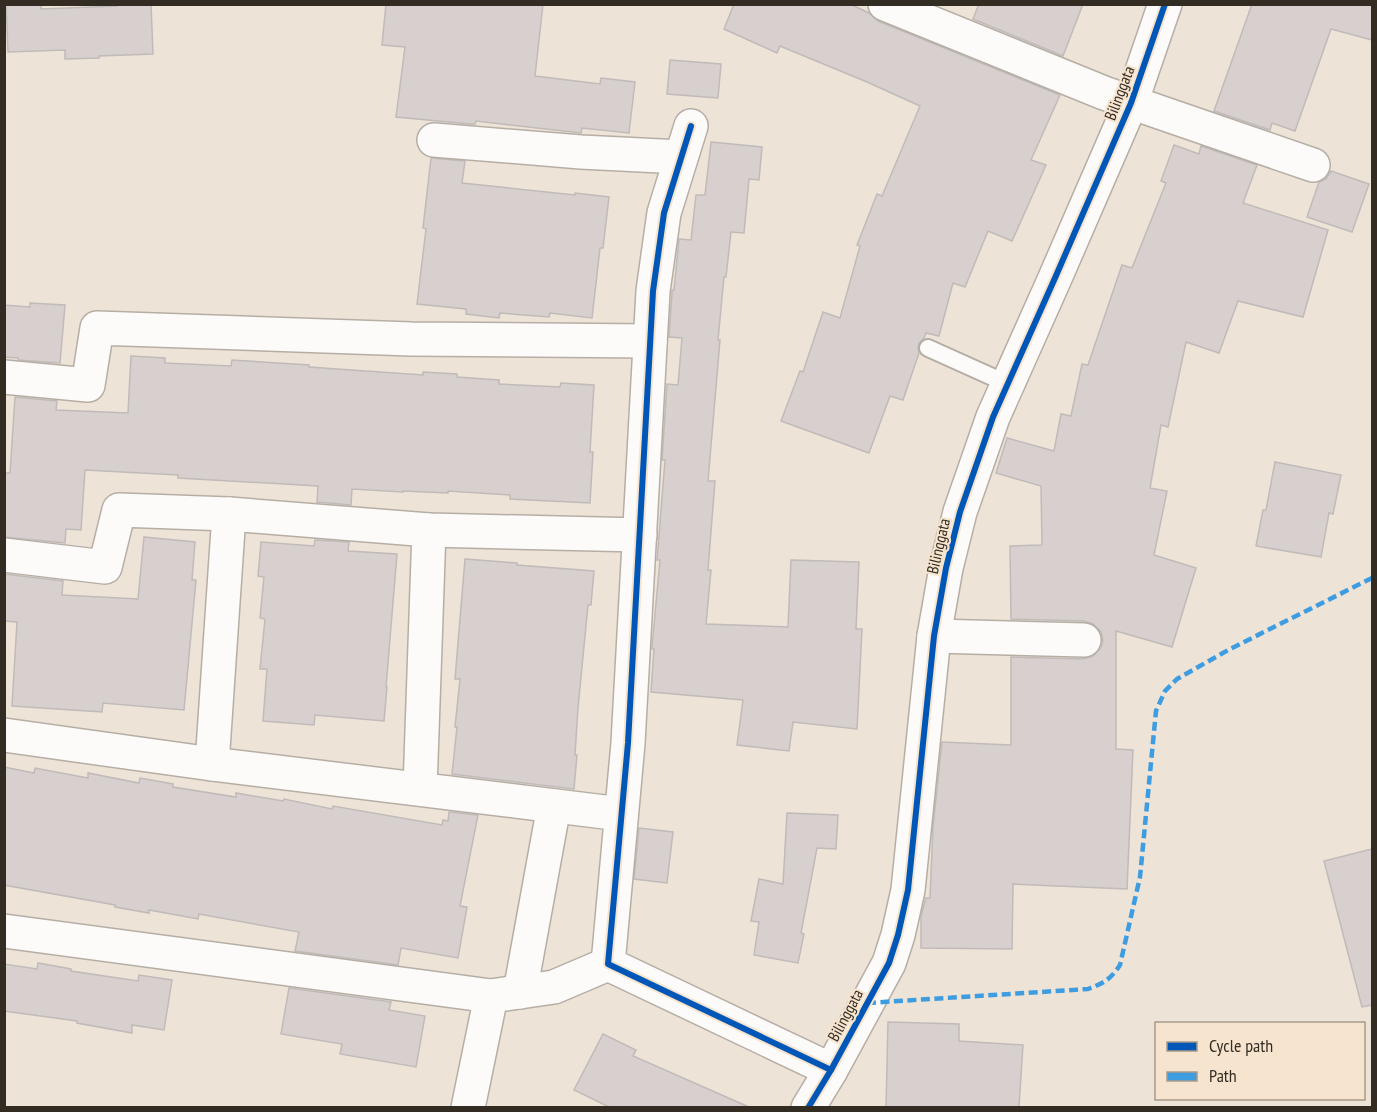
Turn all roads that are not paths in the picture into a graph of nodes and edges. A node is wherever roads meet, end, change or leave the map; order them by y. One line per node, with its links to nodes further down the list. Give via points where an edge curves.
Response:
1 (885, 4): 3 (street)
2 (1166, 4): 3 (street, Bilinggata)
3 (1117, 98): 5 (street); 9 (street, Bilinggata, via 1055,278)
4 (434, 140): 6 (street, via 581,152 686,141 664,213)
5 (1313, 165)
6 (650, 341): 8 (street, via 411,339 97,328 88,385); 12 (street)
7 (928, 348): 9 (lane)
8 (4, 377)
9 (1008, 384): 14 (street, Bilinggata, via 960,512)
10 (229, 513): 11 (street); 13 (street, via 119,510 105,567); 17 (street)
11 (429, 530): 12 (street); 18 (street)
12 (640, 535): 20 (street)
13 (4, 555)
14 (933, 636): 15 (street); 24 (street, Bilinggata, via 908,890 898,935 889,963)
15 (1084, 640)
16 (4, 735): 17 (street)
17 (212, 764): 18 (street)
18 (420, 789): 19 (street)
19 (554, 806): 20 (street); 23 (street)
20 (621, 814): 22 (street)
21 (4, 931): 23 (street)
22 (608, 964): 23 (street, via 554,987); 24 (street)
23 (505, 994): 25 (street)
24 (831, 1070): 26 (street, Bilinggata)
25 (468, 1107)
26 (807, 1107)

